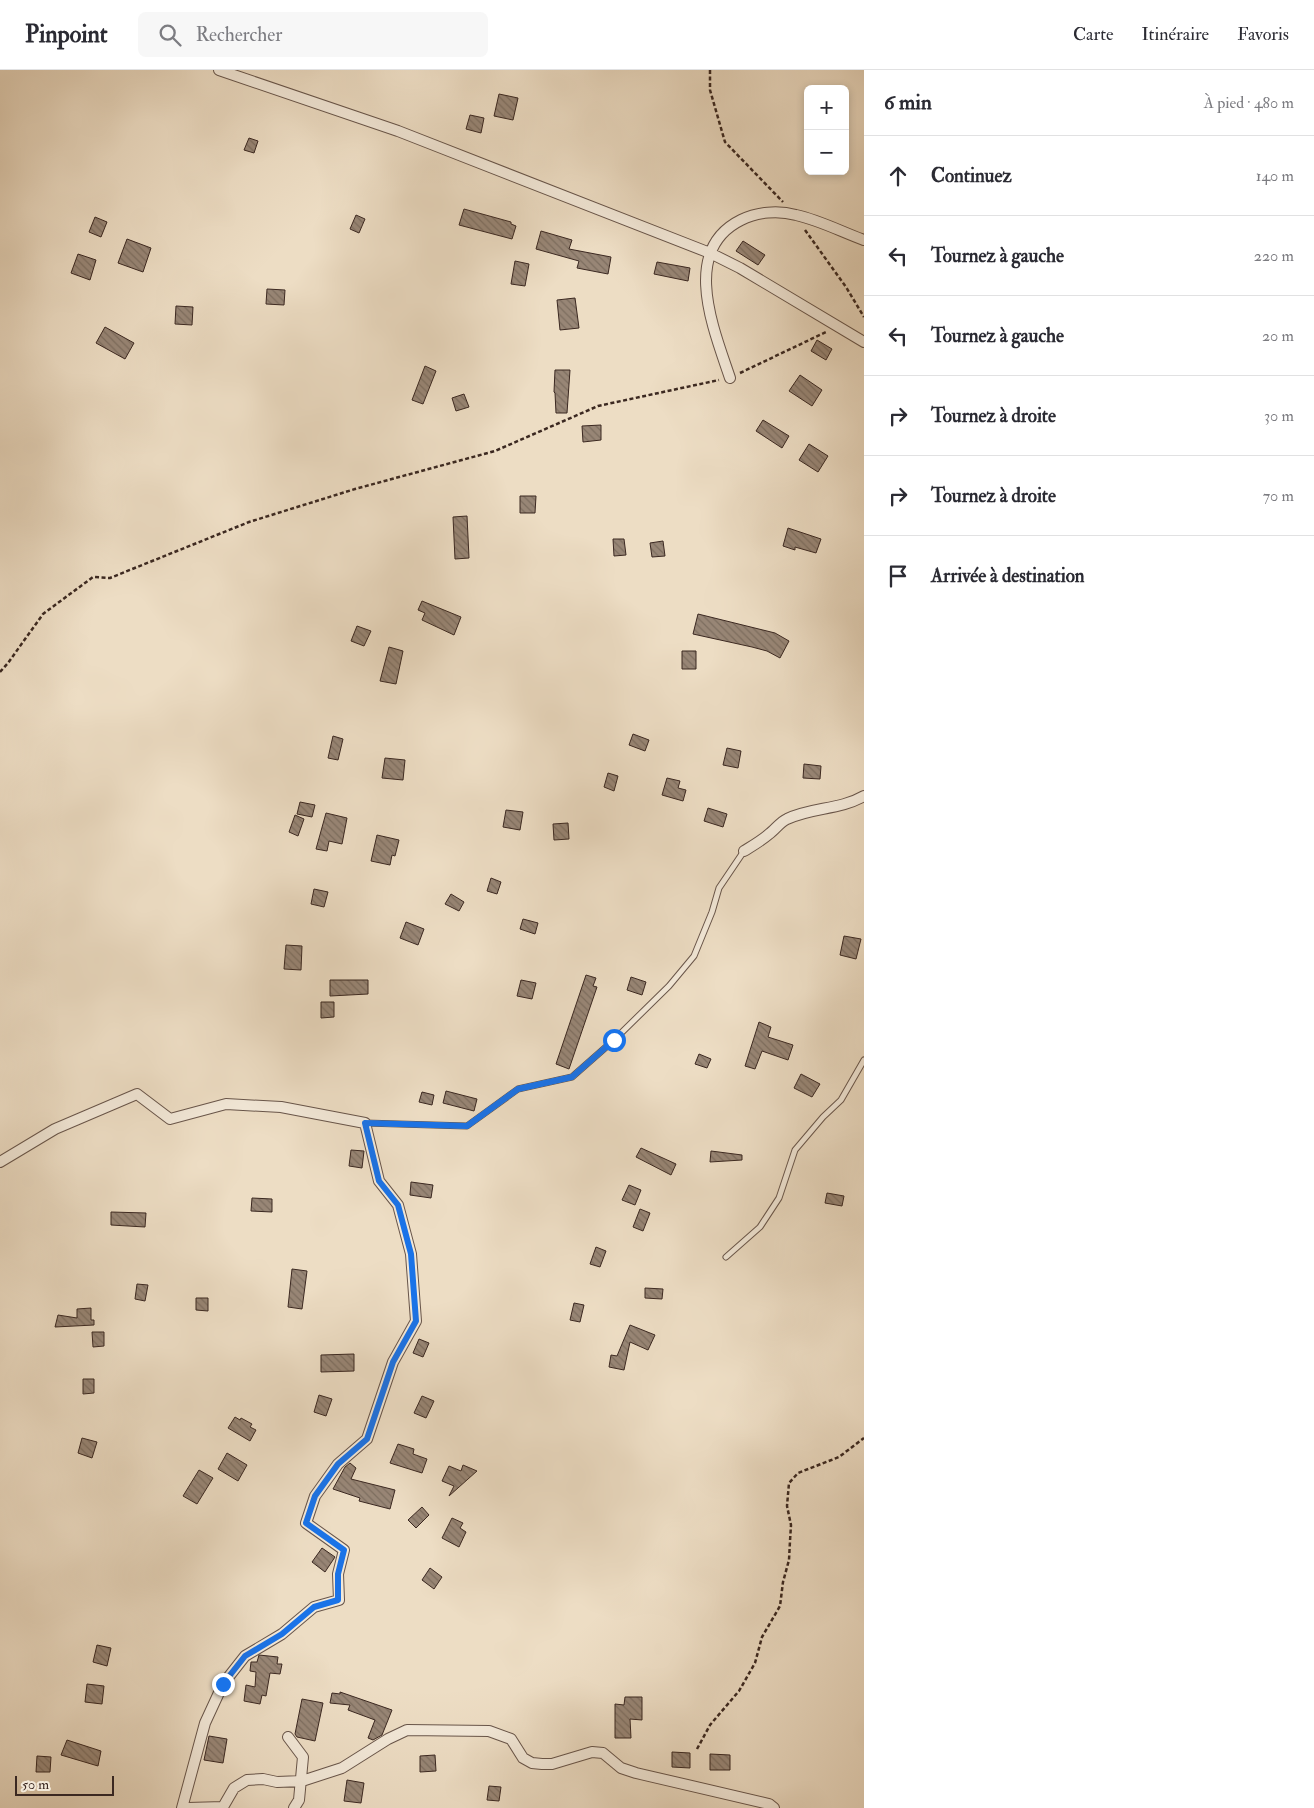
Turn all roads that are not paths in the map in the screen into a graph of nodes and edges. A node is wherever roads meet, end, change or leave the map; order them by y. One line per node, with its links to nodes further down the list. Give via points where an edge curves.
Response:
1 (219, 70): 3 (street, via 398,131)
2 (864, 240): 3 (street, via 796,215 775,212 751,215 731,225 721,233)
3 (710, 253): 4 (street); 5 (street, via 705,273 710,317)
4 (864, 342)
5 (730, 378)
6 (864, 796): 7 (street, via 785,820)
7 (744, 851): 9 (lane, via 719,888 694,956 669,986 572,1077 518,1089 467,1126)
8 (864, 1060): 11 (lane, via 841,1100 795,1150 778,1198 760,1227)
9 (365, 1123): 10 (street, via 281,1108 226,1104 170,1119 137,1094 56,1129); 14 (street, via 379,1181 398,1205 411,1254 416,1321 393,1362 367,1439 338,1464 315,1496 306,1523 344,1550 338,1574 338,1600 314,1607 282,1634 245,1656 223,1684 205,1723)
10 (0, 1162)
11 (726, 1257)
12 (288, 1737): 13 (street, via 303,1757)
13 (302, 1781): 15 (street, via 247,1780 234,1788 223,1807); 16 (street, via 299,1800); 17 (street, via 342,1768 407,1730 489,1732 511,1739 523,1758 532,1763 552,1764 592,1752 603,1753 621,1768 636,1773 769,1804)
14 (182, 1808)
15 (188, 1808)
16 (294, 1808)
17 (774, 1808)

